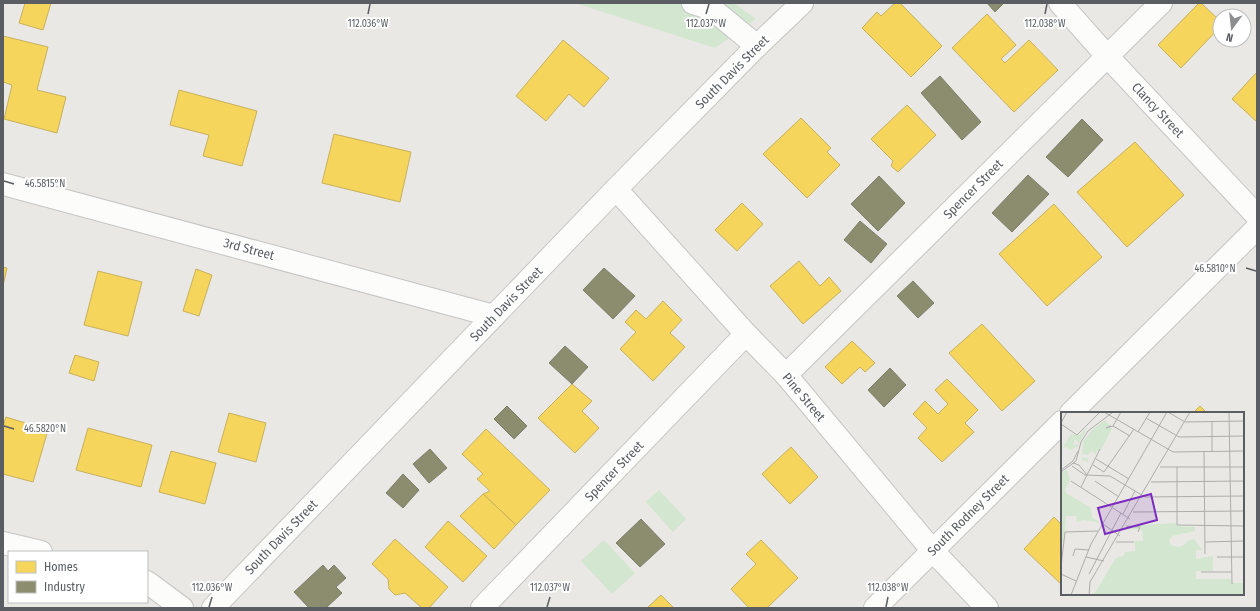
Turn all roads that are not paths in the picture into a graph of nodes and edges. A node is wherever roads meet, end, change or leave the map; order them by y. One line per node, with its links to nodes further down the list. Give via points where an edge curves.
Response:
1 (692, 3): 5 (street, via 712,9)
2 (802, 3): 5 (street, South Davis Street)
3 (1060, 3): 6 (street, Clancy Street)
4 (1160, 3): 6 (street, Spencer Street)
5 (757, 46): 8 (street, South Davis Street)
6 (1107, 56): 9 (street, Clancy Street); 13 (street, Spencer Street)
7 (3, 184): 11 (street, 3rd Street)
8 (616, 189): 11 (street, South Davis Street); 12 (street, Pine Street)
9 (1257, 216)
10 (1257, 228): 14 (street)
11 (494, 316): 21 (street, South Davis Street)
12 (746, 334): 13 (street, Pine Street); 22 (street, Spencer Street)
13 (786, 375): 17 (street, Pine Street)
14 (1072, 412)
15 (1061, 423): 17 (street, South Rodney Street)
16 (3, 543): 18 (street)
17 (932, 550): 23 (street, South Rodney Street); 24 (street, Pine Street)
18 (37, 551)
19 (148, 583): 20 (street)
20 (182, 608)
21 (213, 608)
22 (482, 608)
23 (875, 608)
24 (987, 608)

